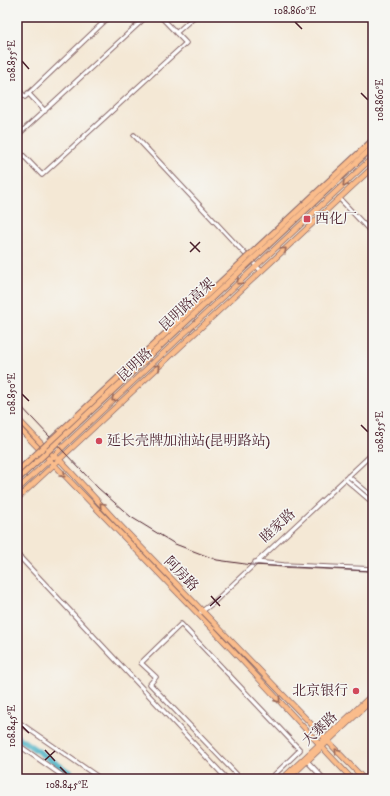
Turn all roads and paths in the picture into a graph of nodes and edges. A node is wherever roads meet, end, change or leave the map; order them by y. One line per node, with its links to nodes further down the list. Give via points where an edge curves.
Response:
1 (109, 17): 7 (street)
2 (146, 17): 8 (street)
3 (161, 17): 5 (street)
4 (194, 17): 5 (street)
5 (176, 33): 13 (street, via 186,43 42,175)
6 (17, 88): 7 (street, via 25,97)
7 (28, 93): 8 (street)
8 (44, 111): 10 (street)
9 (134, 135): 18 (street)
10 (17, 136)
11 (373, 140): 27 (highway, 昆明路高架, bridge)
12 (373, 147): 29 (highway, 昆明路高架, bridge)
13 (17, 149)
14 (373, 157): 18 (main road, 昆明路, one-way to 18)
15 (373, 167): 16 (main road, 昆明路)
16 (339, 198): 17 (street); 19 (main road, 昆明路, one-way to 16)
17 (373, 234)
18 (256, 266): 19 (street); 23 (main road, 昆明路, one-way to 23)
19 (261, 272): 24 (main road, 昆明路, one-way to 19)
20 (17, 418): 23 (main road, 阿房路)
21 (17, 426): 25 (main road, 阿房路)
22 (373, 453): 28 (street, 睦家路)
23 (53, 456): 24 (main road, 阿房路); 25 (main road, 昆明路)
24 (59, 459): 26 (main road, 昆明路); 30 (main road, 阿房路)
25 (49, 460): 26 (main road, 阿房路); 32 (main road, 昆明路)
26 (53, 465): 31 (main road, 阿房路, one-way to 31); 34 (main road, 昆明路)
27 (17, 472)
28 (346, 478): 33 (street); 35 (street); 37 (street, 睦家路)
29 (17, 480)
30 (80, 481): 31 (main road); 39 (main road, 阿房路, one-way to 30)
31 (74, 487): 39 (main road, 阿房路)
32 (17, 490)
33 (373, 497)
34 (17, 499)
35 (373, 503)
36 (17, 554): 49 (street)
37 (255, 562): 38 (street); 39 (street, 睦家路)
38 (373, 569)
39 (200, 613): 42 (main road, 阿房路); 43 (main road, 阿房路, one-way to 43)
40 (373, 694): 45 (main road, 大寨路)
41 (373, 699): 45 (main road, 大寨路)
42 (302, 714): 43 (main road); 45 (main road, 阿房路)
43 (296, 720): 47 (main road, 阿房路)
44 (17, 722): 51 (street)
45 (327, 740): 47 (main road, 大寨路); 58 (main road, 阿房路, one-way to 45)
46 (17, 744): 50 (street)
47 (321, 746): 48 (main road, 大寨路); 54 (main road, 大寨路); 57 (main road, 阿房路)
48 (307, 761): 55 (main road, 大寨路); 56 (street)
49 (226, 778)
50 (67, 779)
51 (101, 779)
52 (241, 779): 53 (street, via 150,684 156,677 141,663 181,624 300,750)
53 (270, 779)
54 (282, 779)
55 (288, 779)
56 (324, 779)
57 (352, 779)
58 (364, 779)

